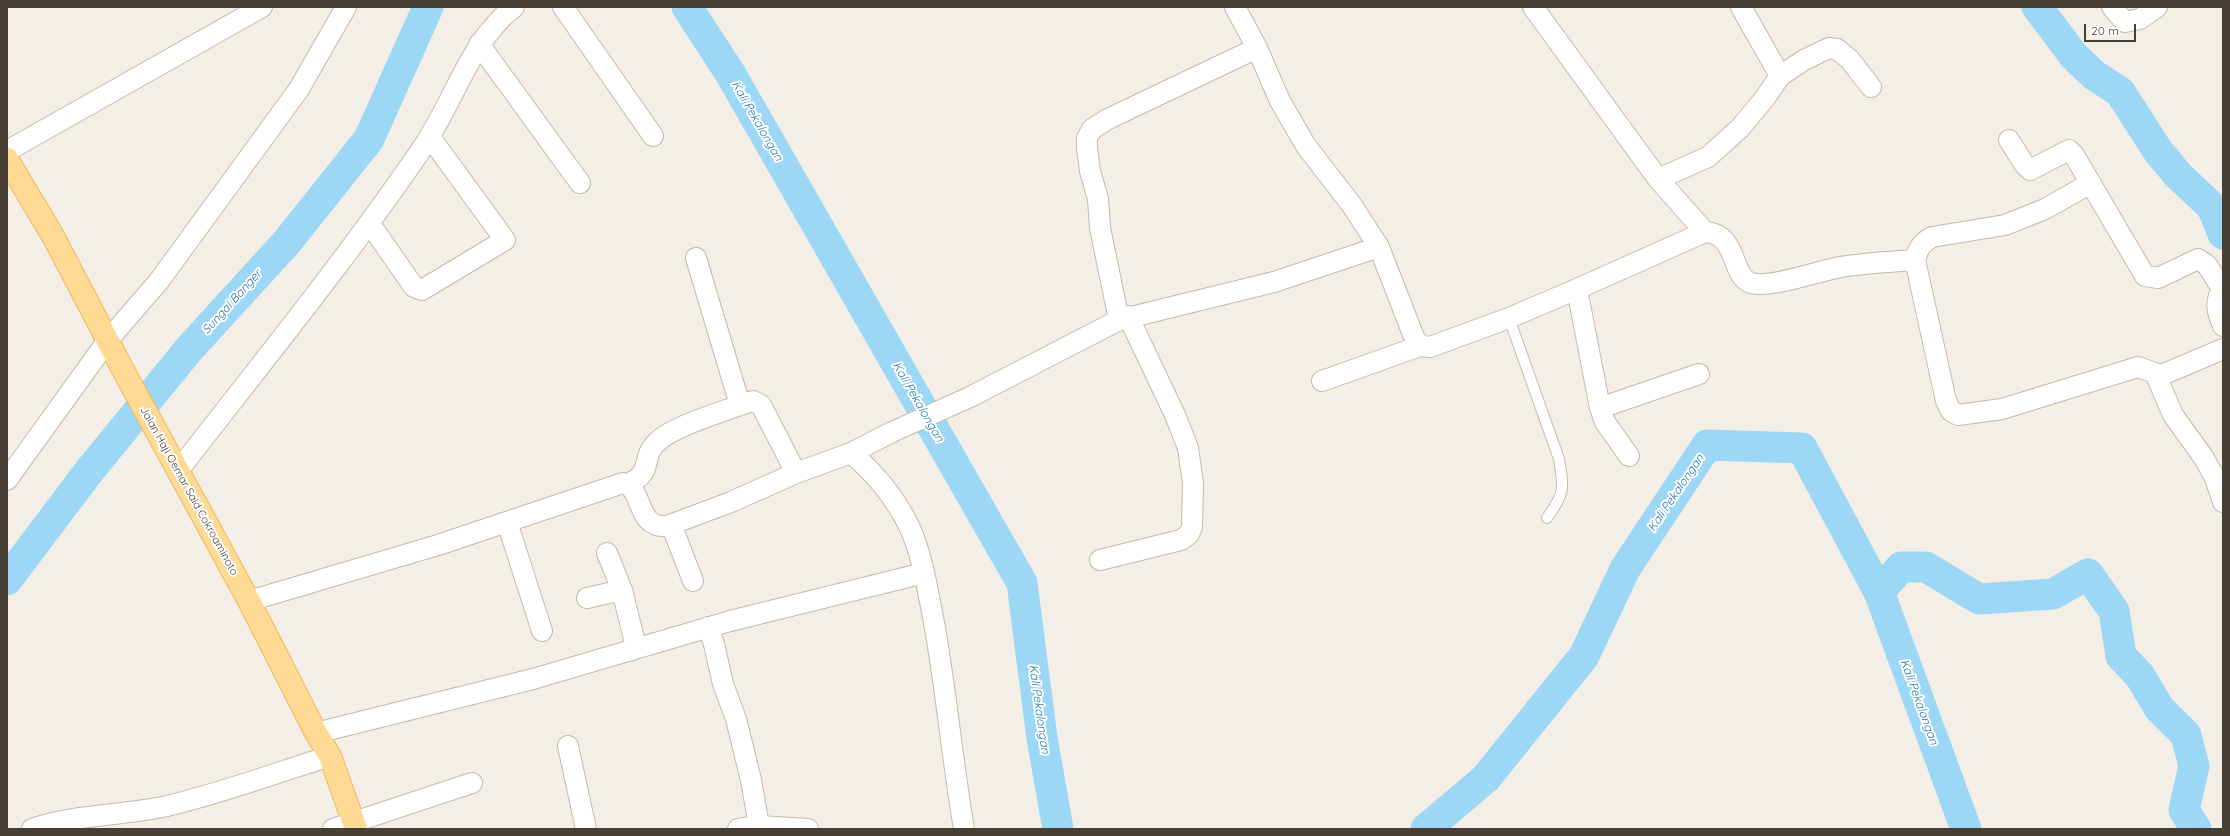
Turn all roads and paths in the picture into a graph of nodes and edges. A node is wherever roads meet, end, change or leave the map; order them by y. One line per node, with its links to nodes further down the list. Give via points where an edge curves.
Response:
1 (262, 7): 17 (street)
2 (346, 7): 32 (street, via 299,89 159,281)
3 (514, 7): 10 (street, via 499,19)
4 (563, 7): 14 (street)
5 (1235, 7): 11 (street)
6 (1533, 7): 19 (street)
7 (1741, 7): 12 (street)
8 (2112, 7): 9 (street, via 2125,22 2140,19)
9 (2157, 7)
10 (478, 44): 15 (street); 20 (street)
11 (1257, 48): 24 (street, via 1280,101 1306,146 1351,204); 29 (street, via 1108,119 1092,129 1087,138 1090,171 1098,198 1100,228)
12 (1780, 76): 13 (street, via 1829,48 1837,49 1850,60); 19 (street, via 1765,98 1728,140 1708,157)
13 (1871, 87)
14 (653, 136)
15 (430, 137): 22 (street); 22 (street, via 505,240 422,290 414,287)
16 (2009, 140): 21 (street, via 2030,170 2069,150)
17 (7, 151)
18 (7, 159): 32 (main road, Jalan Haji Oemar Said Cokroaminoto, via 53,236)
19 (1658, 179): 23 (street)
20 (580, 183)
21 (2091, 183): 26 (street, via 2044,209 2005,225 1932,238 1923,242 1917,250); 27 (street, via 2145,276 2158,278 2198,259 2208,265)
22 (370, 224): 42 (street)
23 (1705, 232): 26 (street, via 1721,237 1745,279 1755,284 1840,267); 28 (street)
24 (1379, 247): 29 (street, via 1274,282); 33 (street, via 1414,337)
25 (696, 258): 38 (street)
26 (1915, 260): 36 (street, via 1946,401 1951,410 1958,415 2002,410 2138,367 2151,370)
27 (2222, 288): 31 (street, via 2216,311)
28 (1577, 289): 30 (street); 39 (street)
29 (1124, 318): 40 (street, via 970,397 892,432); 51 (street, via 1175,415 1188,448 1193,483 1192,527 1189,534 1181,540)
30 (1510, 318): 33 (street, via 1430,347); 47 (lane, via 1559,459 1562,482 1560,500)
31 (2223, 326)
32 (108, 340): 42 (main road, Jalan Haji Oemar Said Cokroaminoto); 44 (street)
33 (1420, 346): 37 (street)
34 (2223, 349): 36 (street)
35 (1699, 374): 39 (street)
36 (2157, 377): 46 (street, via 2173,415 2215,478)
37 (1322, 381)
38 (740, 405): 43 (street, via 753,401 761,405); 45 (street, via 676,430 656,443 643,474)
39 (1600, 408): 41 (street, via 1606,422)
40 (851, 454): 43 (street); 52 (street, via 870,468 882,483 909,527)
41 (1629, 456)
42 (178, 471): 56 (main road, Jalan Haji Oemar Said Cokroaminoto)
43 (796, 473): 49 (street, via 731,502)
44 (7, 480)
45 (628, 484): 48 (street, via 618,484); 49 (street, via 641,511 649,521 658,527)
46 (2223, 502)
47 (1547, 518)
48 (507, 522): 56 (street); 58 (street)
49 (671, 524): 53 (street)
50 (607, 553): 54 (street)
51 (1100, 560)
52 (924, 573): 57 (street); 70 (street, via 940,656)
53 (694, 581)
54 (622, 590): 55 (street); 59 (street)
55 (587, 598)
56 (249, 601): 60 (main road, Jalan Haji Oemar Said Cokroaminoto)
57 (708, 627): 59 (street); 65 (street, via 750,773)
58 (542, 631)
59 (636, 647): 60 (street, via 533,679)
60 (316, 733): 62 (main road, Jalan Haji Oemar Said Cokroaminoto)
61 (568, 746): 67 (street)
62 (330, 756): 64 (main road, Jalan Haji Oemar Said Cokroaminoto); 66 (street, via 179,803 85,816 52,822)
63 (472, 783): 64 (street)
64 (347, 826)
65 (759, 826): 68 (street); 69 (street)
66 (32, 829)
67 (586, 829)
68 (738, 829)
69 (808, 829)
70 (964, 829)

